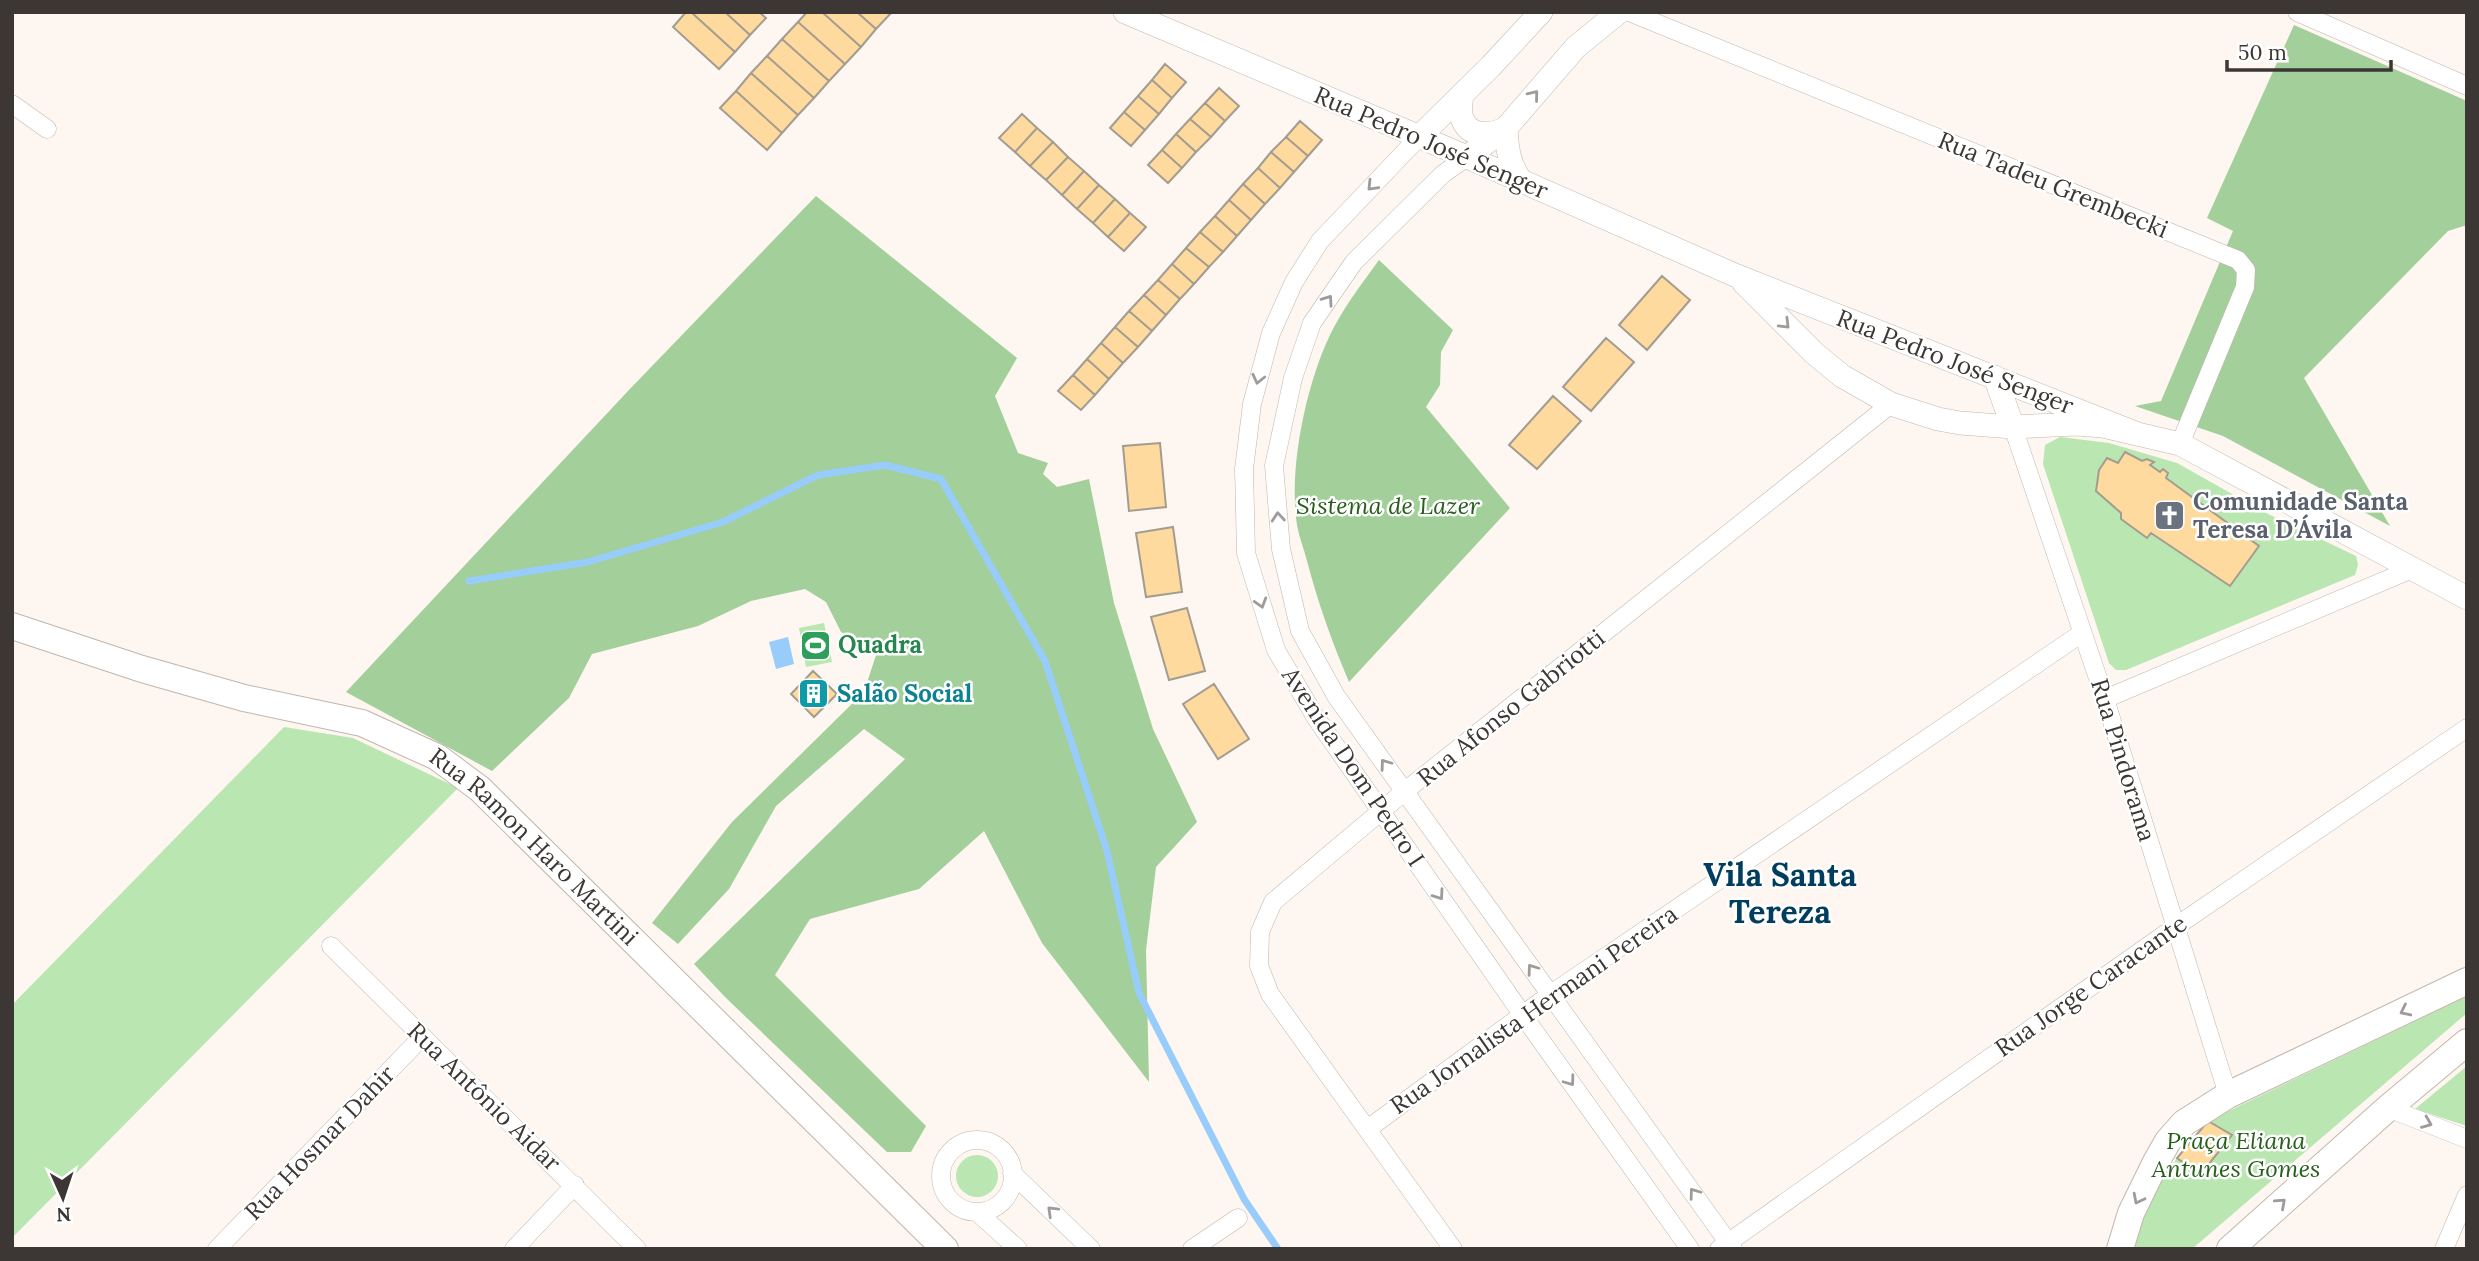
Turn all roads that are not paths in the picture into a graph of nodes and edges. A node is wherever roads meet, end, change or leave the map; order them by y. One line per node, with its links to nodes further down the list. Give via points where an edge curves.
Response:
1 (1125, 12): 14 (street, Rua Pedro José Senger)
2 (1541, 12): 10 (street)
3 (1619, 12): 12 (street, one-way to 3, via 1576,47)
4 (1629, 12): 8 (street, Rua Tadeu Grembecki)
5 (1669, 12): 8 (street)
6 (2298, 12): 7 (street)
7 (2332, 20): 9 (street)
8 (1682, 35): 25 (street, Rua Tadeu Grembecki, via 2238,260 2246,270 2245,287)
9 (2467, 86)
10 (1462, 95): 12 (street, via 1462,119 1467,127 1484,134); 14 (street)
11 (12, 104): 13 (street)
12 (1506, 128): 15 (street); 16 (street, via 1512,169)
13 (47, 129)
14 (1419, 137): 15 (street, Rua Pedro José Senger); 33 (street, Avenida Dom Pedro I, one-way to 33, via 1320,241 1294,282 1264,356 1244,469 1247,553 1276,650)
15 (1467, 157): 16 (street, Rua Pedro José Senger); 32 (street, Avenida Dom Pedro I, one-way to 15, via 1336,696 1300,631 1281,549 1274,466 1293,378 1312,323 1354,262 1443,174)
16 (1521, 181): 17 (street, Rua Pedro José Senger)
17 (1737, 276): 18 (street, Rua Pedro José Senger); 19 (street, Rua Pedro José Senger, one-way to 19)
18 (1845, 318): 19 (street, via 1821,323); 20 (street, Rua Pedro José Senger)
19 (1814, 353): 21 (street, Rua Pedro José Senger, via 1842,376)
20 (1998, 385): 22 (street, via 1998,404); 23 (street); 24 (street, Rua Pedro José Senger)
21 (1891, 404): 22 (street, Rua Pedro José Senger, via 1938,419); 32 (street, Rua Afonso Gabriotti)
22 (1980, 425): 23 (street, Rua Pedro José Senger)
23 (2013, 427): 24 (street, Rua Pedro José Senger, via 2077,424); 29 (street, Rua Pindorama)
24 (2135, 433): 25 (street, Rua Pedro José Senger)
25 (2180, 444): 26 (street, Rua Pedro José Senger)
26 (2412, 569): 27 (street, Rua Pedro José Senger); 30 (street)
27 (2467, 598)
28 (12, 626): 54 (main road, Rua Ramon Haro Martini, via 244,698 362,723 437,757 480,789)
29 (2082, 633): 30 (street, Rua Pindorama); 37 (street, Rua Jornalista Hermani Pereira)
30 (2105, 699): 34 (street, Rua Pindorama)
31 (2467, 728): 34 (street, Rua Jorge Caracante)
32 (1405, 792): 33 (street, Rua Afonso Gabriotti); 37 (street, Avenida Dom Pedro I, one-way to 32)
33 (1381, 812): 38 (street, Avenida Dom Pedro I, one-way to 38); 43 (street, Rua Afonso Gabriotti, via 1273,902 1260,932 1259,966 1270,994)
34 (2175, 927): 41 (street, Rua Pindorama); 50 (street, Rua Jorge Caracante)
35 (331, 946): 39 (street, Rua Antônio Aidar)
36 (2467, 981): 41 (main road, one-way to 41)
37 (1551, 994): 38 (street, Rua Jornalista Hermani Pereira); 50 (street, Avenida Dom Pedro I, one-way to 37)
38 (1522, 1014): 43 (street, Rua Jornalista Hermani Pereira); 59 (street, Avenida Dom Pedro I, one-way to 59)
39 (422, 1037): 46 (street, Rua Antônio Aidar); 51 (street, Rua Hosmar Dahir)
40 (2467, 1042): 42 (main road)
41 (2228, 1095): 60 (main road, one-way to 60, via 2184,1123 2168,1141 2131,1213)
42 (2388, 1108): 44 (street, one-way to 44); 61 (main road, one-way to 42)
43 (1368, 1128): 58 (street)
44 (2467, 1139)
45 (1012, 1173): 48 (street, via 1007,1195 999,1204); 48 (street, via 1003,1152 983,1141 960,1144 951,1151 941,1172 946,1195 954,1204); 56 (street, one-way to 45)
46 (575, 1185): 52 (street); 53 (street, Rua Antônio Aidar)
47 (2467, 1195): 62 (street)
48 (977, 1212): 55 (street)
49 (1238, 1218): 57 (street)
50 (1727, 1247)
51 (217, 1249)
52 (514, 1249)
53 (637, 1249)
54 (944, 1249)
55 (1018, 1249)
56 (1091, 1249)
57 (1192, 1249)
58 (1453, 1249)
59 (1690, 1249)
60 (2120, 1249)
61 (2230, 1249)
62 (2444, 1249)

